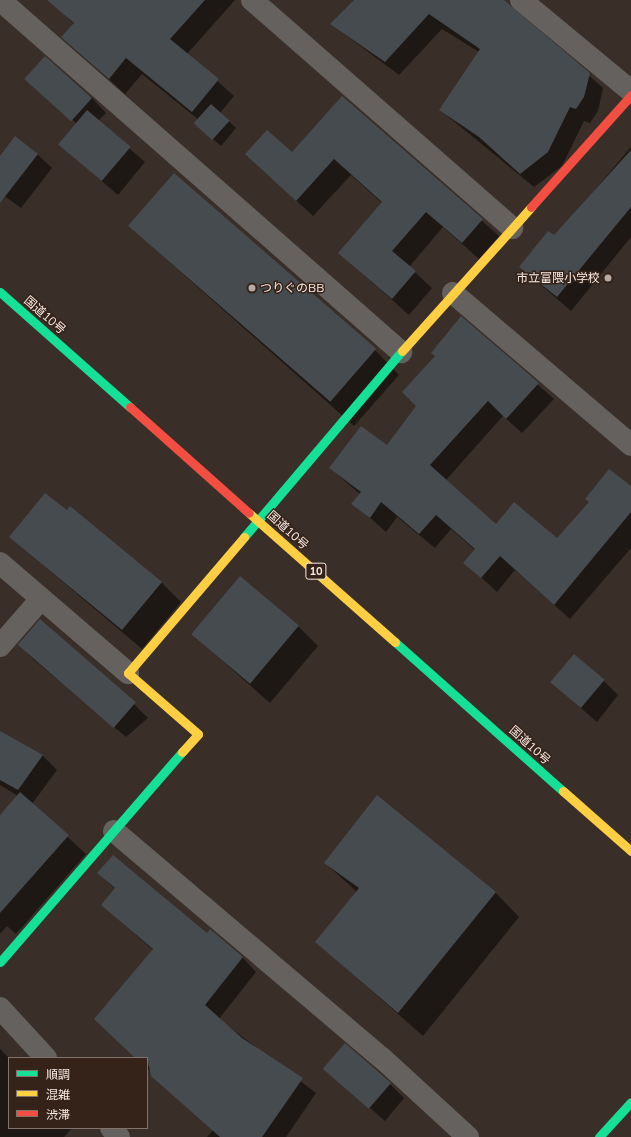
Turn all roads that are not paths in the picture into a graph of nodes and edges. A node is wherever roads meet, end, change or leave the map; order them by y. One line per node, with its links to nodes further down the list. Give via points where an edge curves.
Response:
1 (0, 0): 9 (street)
2 (252, 0): 6 (street)
3 (521, 0): 4 (street)
4 (631, 91)
5 (631, 95): 6 (main road)
6 (512, 228): 8 (main road)
7 (0, 292): 11 (main road, 国道10号 / 10)
8 (453, 293): 9 (main road); 10 (street)
9 (401, 352): 11 (main road)
10 (631, 446)
11 (259, 520): 15 (main road); 17 (main road, 国道10号 / 10)
12 (0, 563): 13 (street)
13 (41, 599): 14 (street); 15 (street)
14 (0, 646)
15 (128, 673): 16 (main road, via 198,734)
16 (114, 831): 18 (main road); 24 (street, via 382,1058)
17 (631, 851)
18 (0, 962)
19 (0, 1008): 20 (street)
20 (45, 1057)
21 (631, 1102): 25 (main road)
22 (112, 1129): 23 (street)
23 (119, 1137)
24 (468, 1137)
25 (599, 1137)

